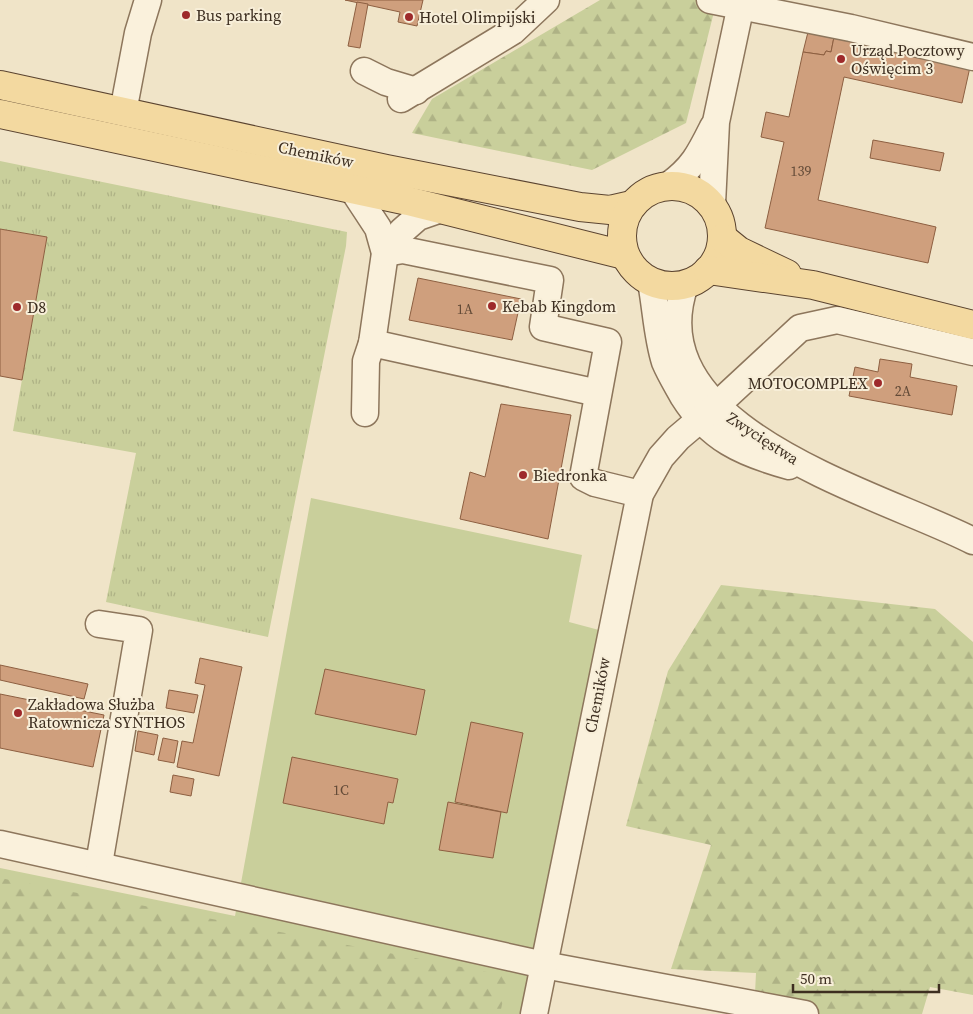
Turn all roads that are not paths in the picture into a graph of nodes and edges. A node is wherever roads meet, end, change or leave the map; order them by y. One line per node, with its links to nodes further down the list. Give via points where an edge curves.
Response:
1 (148, 0): 8 (street)
2 (546, 0): 6 (street, via 513,31 408,95)
3 (710, 0): 4 (street)
4 (741, 3): 5 (street); 10 (street)
5 (973, 57)
6 (364, 71)
7 (0, 85): 8 (main road, Chemików)
8 (122, 112): 14 (main road, Chemików, via 580,208 610,210)
9 (0, 114): 12 (main road, Chemików)
10 (716, 122): 11 (street, via 698,158 687,172); 13 (street)
11 (669, 185): 13 (main road, via 693,189); 14 (main road, via 643,196)
12 (354, 190): 15 (main road, Chemików); 17 (street, via 378,228)
13 (712, 204): 16 (main road, via 722,224)
14 (632, 205): 18 (main road, via 625,220)
15 (441, 209): 17 (street, via 418,217); 18 (main road, Chemików)
16 (723, 238): 19 (main road, via 716,260); 22 (main road, via 754,259)
17 (385, 253): 24 (street); 26 (street, via 402,250 550,280 542,327 608,342)
18 (624, 255): 20 (main road, via 636,273)
19 (708, 270): 21 (main road); 22 (main road)
20 (651, 282): 21 (main road); 27 (street, Zwycięstwa, via 666,362 675,382)
21 (685, 285): 27 (street, Zwycięstwa, via 678,317 683,351)
22 (813, 286): 23 (main road)
23 (973, 325)
24 (372, 343): 26 (street); 28 (street, via 366,361)
25 (973, 352): 27 (street, Chemików, via 856,323 837,320 816,322 800,328 784,341)
26 (598, 393): 29 (street, via 583,476 595,483)
27 (708, 412): 29 (street, Chemików, via 662,457); 30 (street, Zwycięstwa, via 723,414 821,475)
28 (365, 413)
29 (640, 494): 34 (street, Chemików)
30 (973, 541)
31 (99, 624): 33 (street, via 140,630)
32 (0, 844): 33 (street)
33 (98, 864): 34 (street)
34 (544, 965): 35 (street, Chemików); 36 (street)
35 (534, 1014)
36 (805, 1014)

